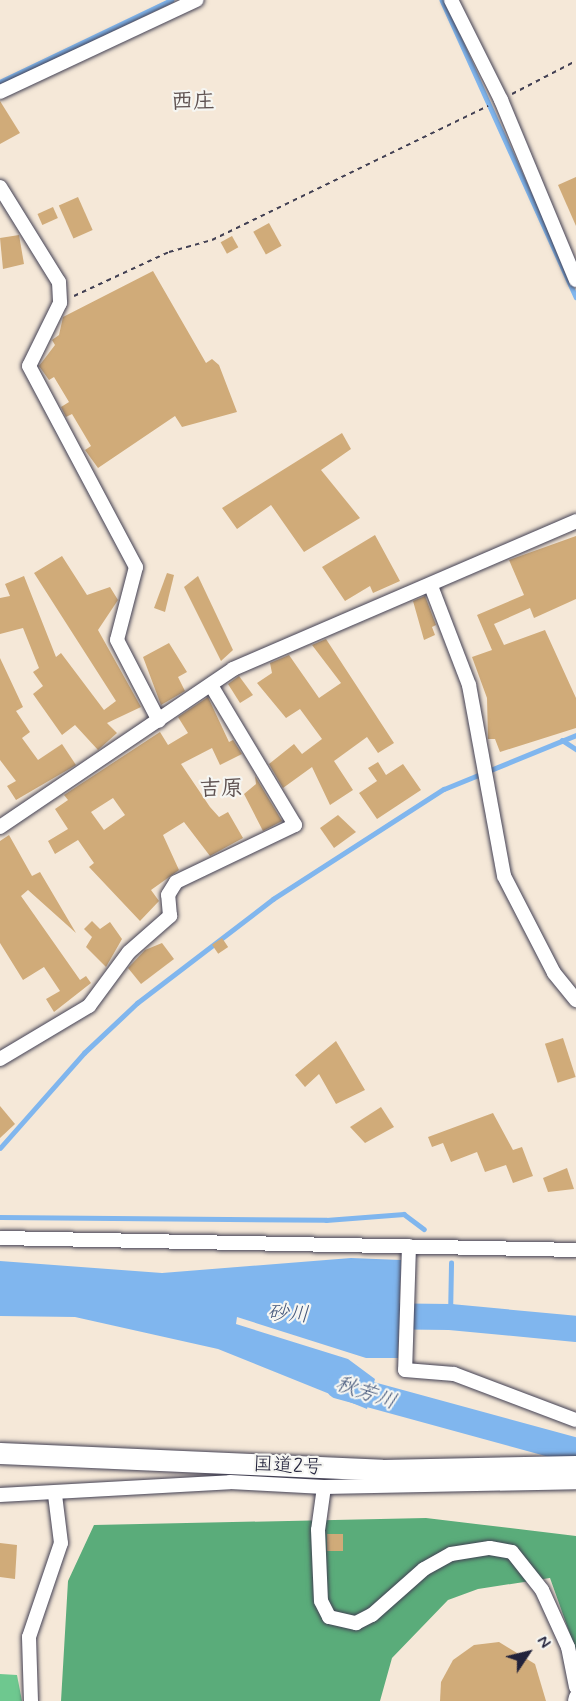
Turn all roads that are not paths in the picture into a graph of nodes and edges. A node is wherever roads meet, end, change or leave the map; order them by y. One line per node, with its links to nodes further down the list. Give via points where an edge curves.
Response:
1 (196, 0): 3 (street)
2 (451, 0): 5 (street)
3 (0, 92)
4 (0, 187): 9 (street, via 59,282 60,303 30,357 31,377 136,567 117,640)
5 (576, 280)
6 (576, 521): 7 (street)
7 (431, 586): 8 (street, via 263,653); 11 (street, via 469,685 504,876 554,973)
8 (211, 685): 9 (street); 12 (street, via 295,825 176,882 168,895 170,916 129,952 89,1006)
9 (159, 721): 10 (street)
10 (0, 827)
11 (576, 1000)
12 (0, 1059)
13 (0, 1238): 14 (street)
14 (409, 1245): 15 (street); 16 (street, via 405,1370 454,1374)
15 (576, 1250)
16 (576, 1420)
17 (0, 1453): 19 (highway, 国道2号)
18 (576, 1466): 19 (highway, 国道2号)
19 (382, 1478): 20 (street); 21 (street)
20 (576, 1482)
21 (324, 1487): 23 (street, via 230,1482); 24 (street, via 318,1530 321,1601 329,1617 356,1623 372,1615 424,1569 451,1554 490,1548 512,1552 542,1590 568,1647)
22 (0, 1495): 23 (street)
23 (55, 1495): 25 (street, via 61,1543 29,1637)
24 (576, 1687)
25 (31, 1701)

